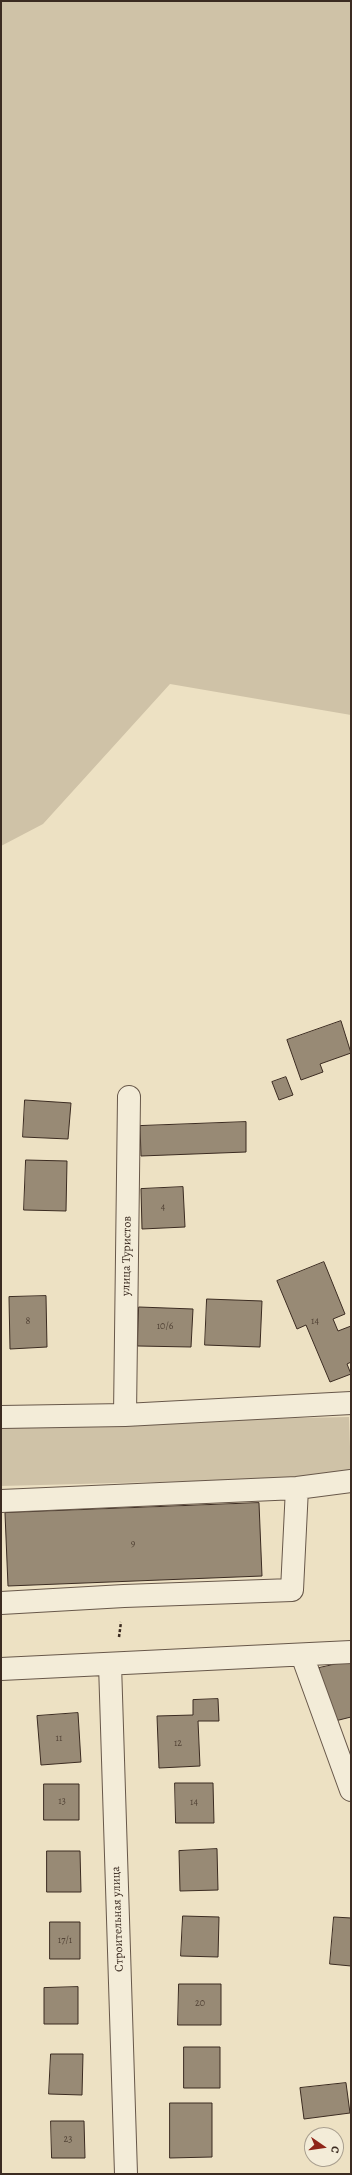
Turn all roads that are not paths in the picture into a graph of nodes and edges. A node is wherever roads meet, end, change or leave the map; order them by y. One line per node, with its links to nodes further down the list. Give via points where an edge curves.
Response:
1 (129, 1097): 3 (street, улица Туристов)
2 (351, 1403): 3 (street)
3 (125, 1415): 4 (street)
4 (1, 1417)
5 (351, 1482): 6 (street)
6 (297, 1488): 7 (street); 8 (street, via 292,1590)
7 (1, 1501)
8 (1, 1602)
9 (351, 1652): 10 (street)
10 (302, 1655): 11 (street); 13 (street)
11 (114, 1664): 12 (street); 14 (street, Строительная улица)
12 (1, 1669)
13 (351, 1790)
14 (126, 2174)

